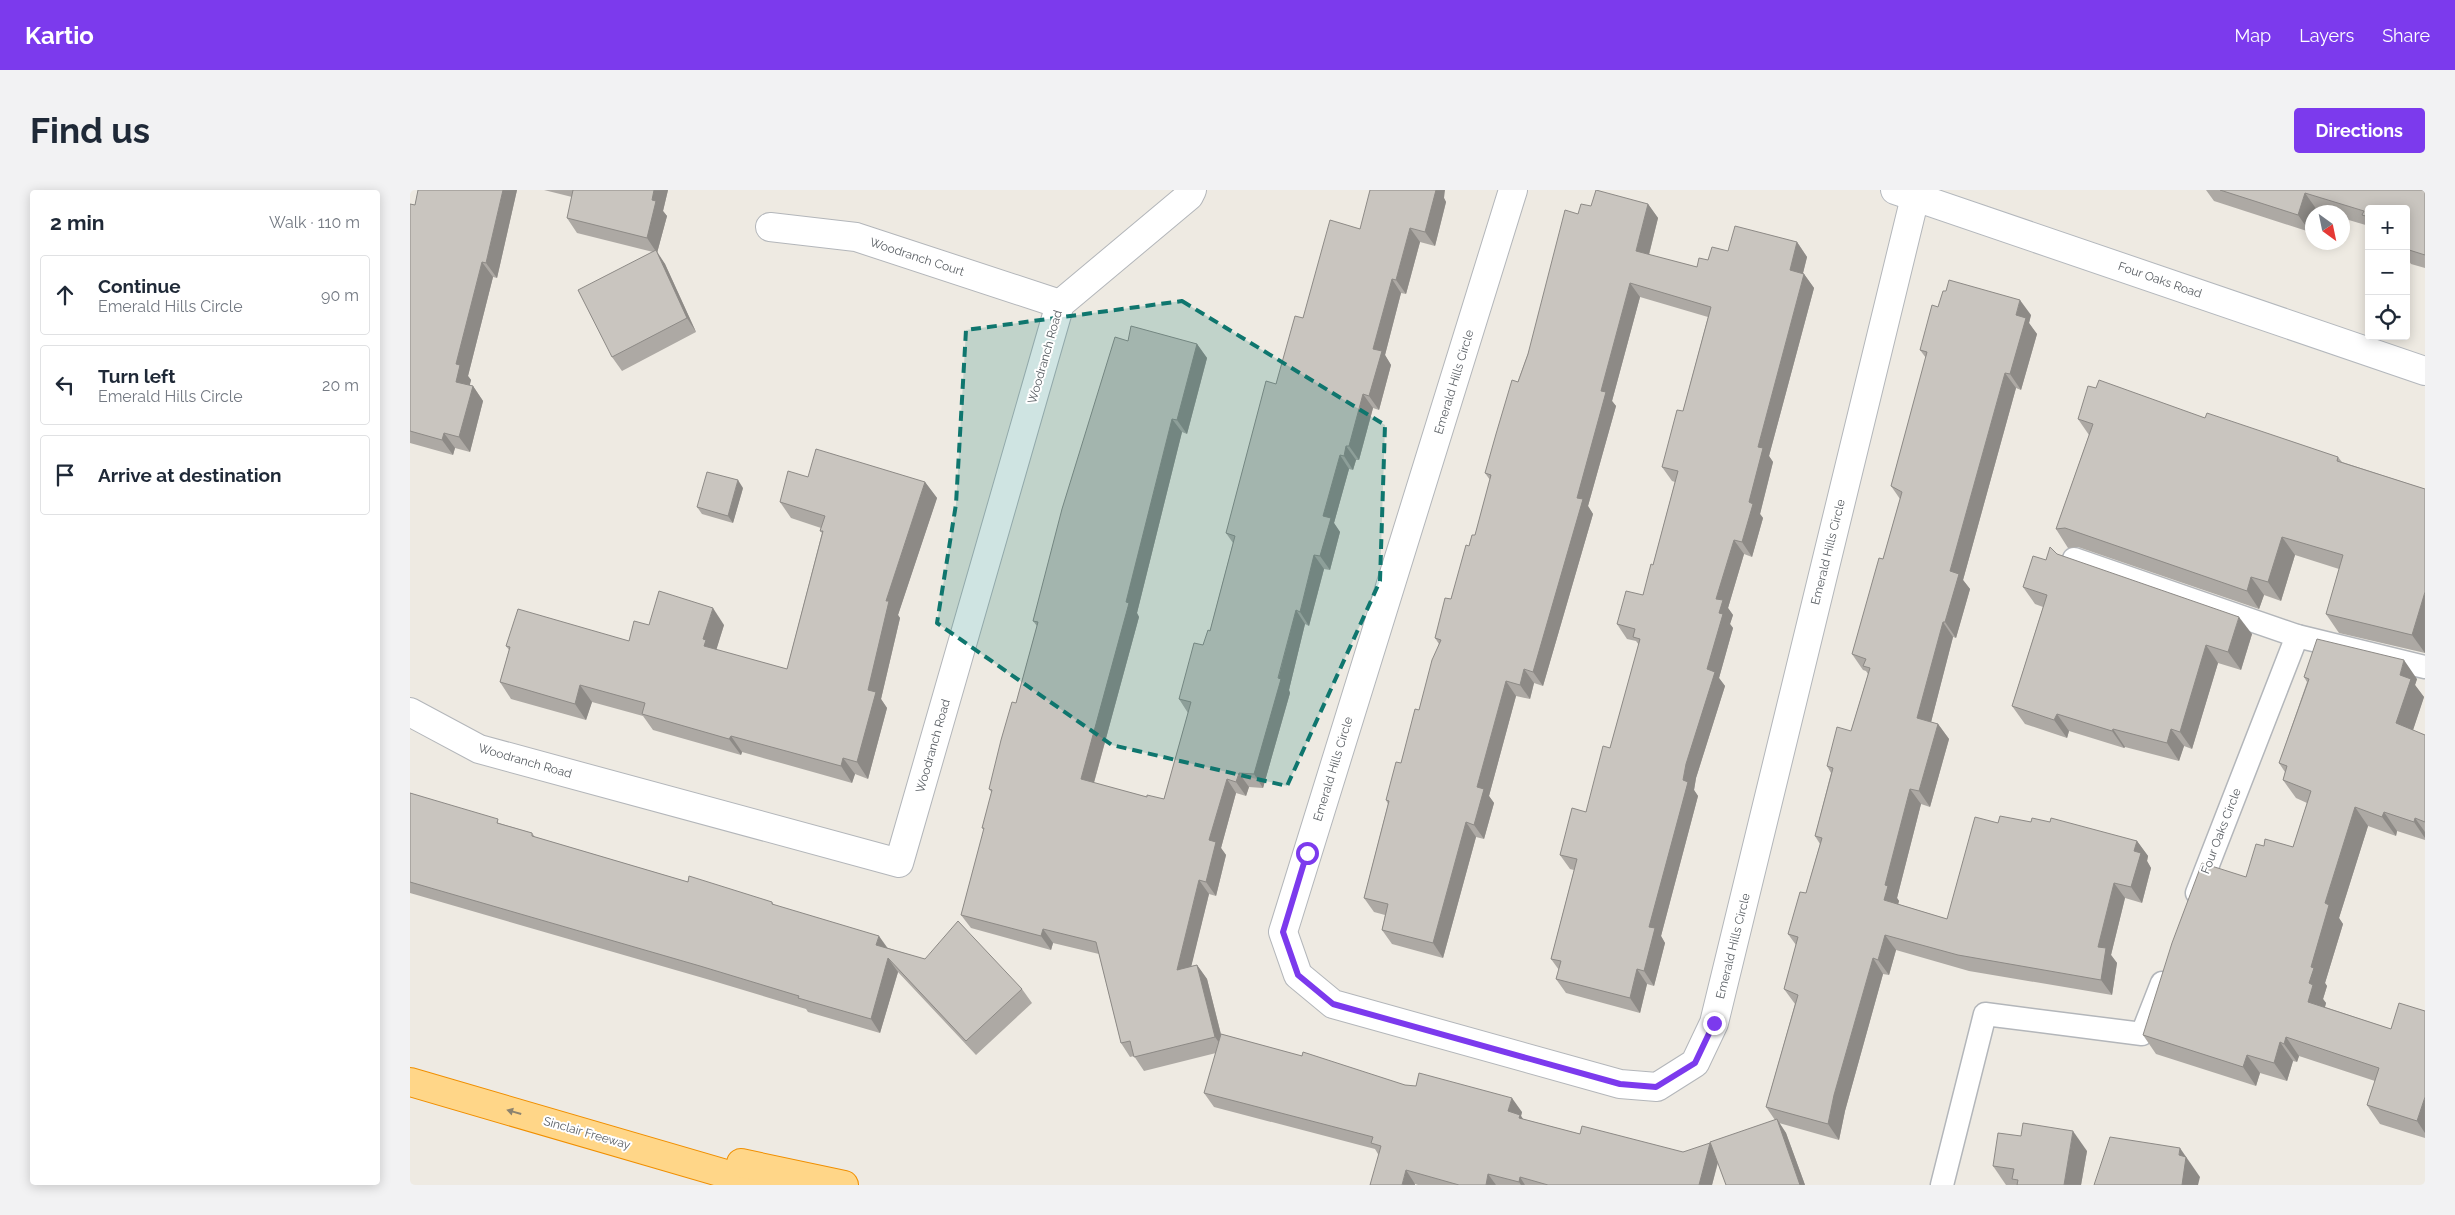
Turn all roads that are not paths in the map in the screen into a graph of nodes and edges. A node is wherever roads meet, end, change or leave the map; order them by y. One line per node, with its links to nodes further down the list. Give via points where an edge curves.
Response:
1 (1192, 190): 5 (street, Woodranch Road, via 1189,196)
2 (1513, 190): 3 (street, Emerald Hills Circle, via 1283,932 1298,975 1333,1004 1620,1084 1656,1087 1695,1063 1714,1023)
3 (1905, 193): 6 (street, Four Oaks Road)
4 (770, 227): 5 (street, Woodranch Court, via 856,237)
5 (1060, 304): 10 (street, Woodranch Road, via 899,863 479,749)
6 (2425, 371)
7 (2074, 559): 8 (lane)
8 (2297, 636): 9 (lane); 11 (lane, Four Oaks Circle)
9 (2425, 666)
10 (410, 712)
11 (2189, 914)
12 (2171, 960): 17 (lane, via 2142,1034 1985,1014)
13 (410, 1082): 14 (highway, Sinclair Freeway, one-way to 13)
14 (561, 1126): 15 (highway, Sinclair Freeway); 16 (highway)
15 (764, 1185)
16 (844, 1185)
17 (1942, 1185)

